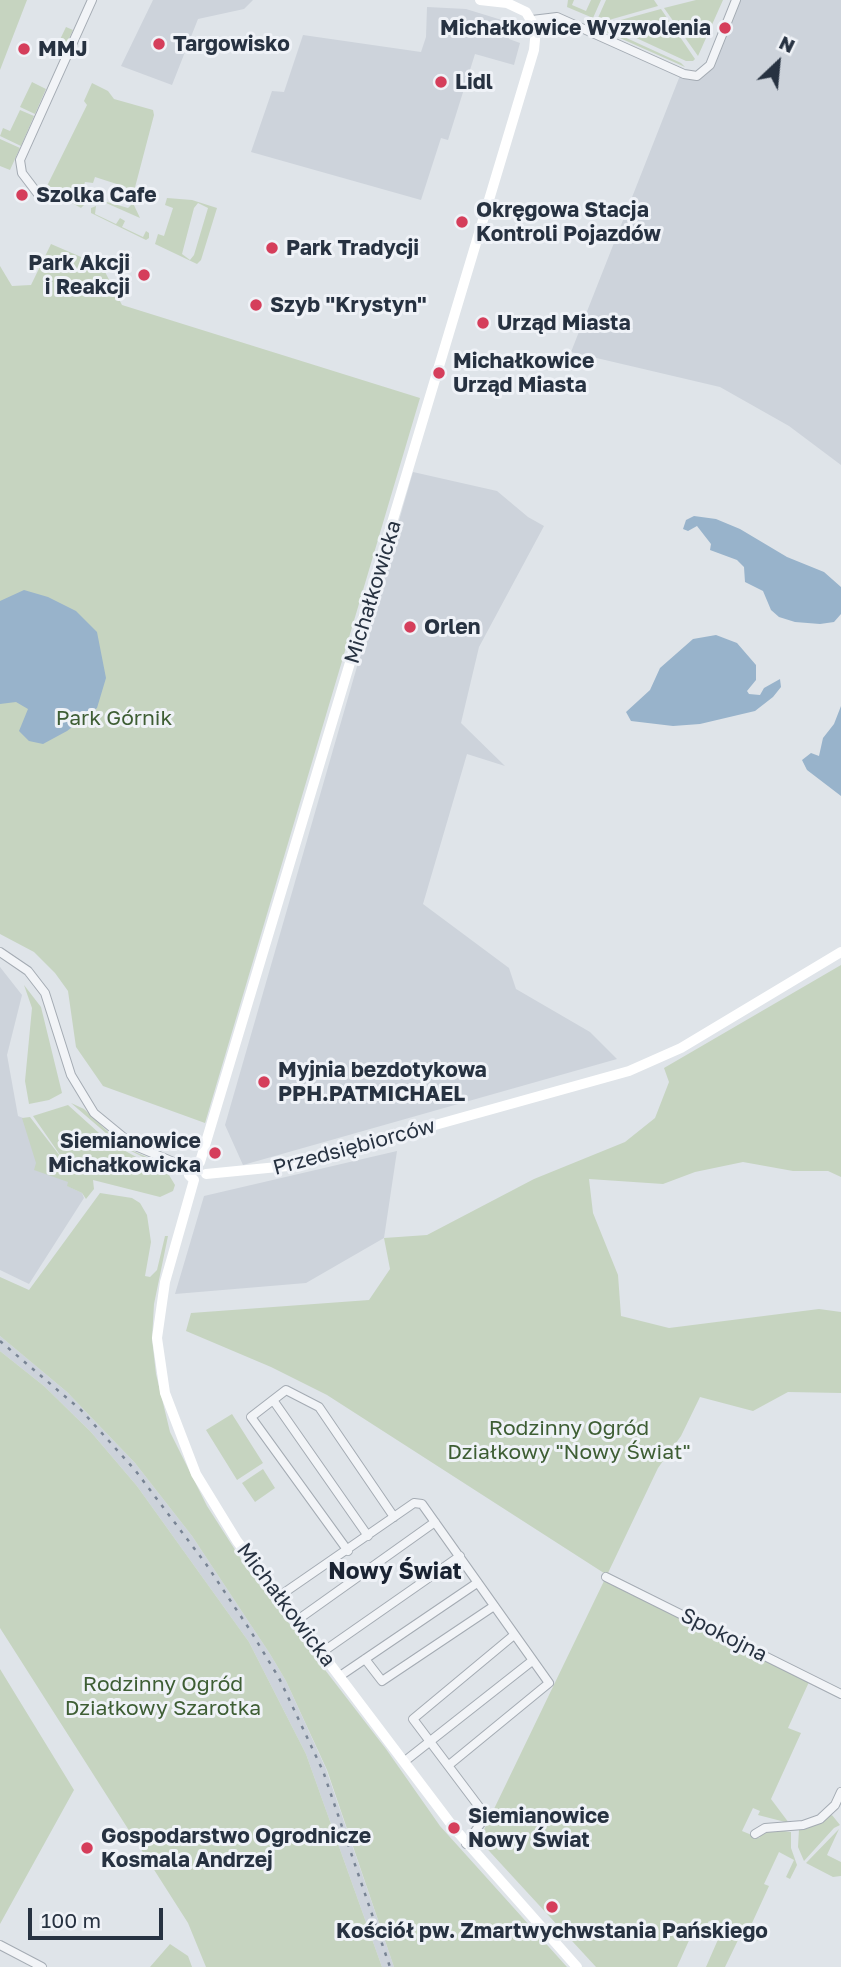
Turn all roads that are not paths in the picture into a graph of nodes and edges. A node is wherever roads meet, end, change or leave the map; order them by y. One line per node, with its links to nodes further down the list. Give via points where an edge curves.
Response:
1 (92, 0): 6 (street, via 20,160 22,173)
2 (480, 0): 3 (street)
3 (491, 0): 5 (street, via 517,7)
4 (736, 0): 5 (street, via 710,65 696,76 557,17)
5 (532, 20): 9 (street, Michałkowicka, via 537,39 534,50)
6 (38, 194)
7 (0, 952): 10 (street, via 27,971 45,993 71,1075 94,1113 133,1145)
8 (841, 952): 11 (street, Przedsiębiorców, via 695,1040 629,1071 288,1166)
9 (200, 1162): 10 (street); 11 (street)
10 (188, 1168): 12 (street)
11 (206, 1174): 12 (street)
12 (194, 1180): 21 (street, Michałkowicka, via 159,1309 160,1374 202,1487)
13 (273, 1399): 14 (street, via 286,1390 319,1407); 16 (street); 17 (street, via 251,1417)
14 (394, 1517): 15 (street, via 417,1502); 16 (street)
15 (435, 1522): 18 (street); 23 (street)
16 (368, 1536): 17 (street)
17 (348, 1551): 21 (street)
18 (460, 1556): 20 (street); 25 (street)
19 (606, 1577): 29 (street, Spokojna)
20 (477, 1583): 22 (street); 26 (street)
21 (278, 1597): 23 (street, Michałkowicka)
22 (494, 1606): 24 (street); 26 (street, via 382,1681)
23 (296, 1621): 25 (street, Michałkowicka)
24 (514, 1635): 27 (street); 30 (street, via 413,1719)
25 (321, 1653): 28 (street, Michałkowicka)
26 (365, 1659): 28 (street)
27 (533, 1661): 30 (street); 32 (street, via 549,1683)
28 (340, 1676): 31 (street, Michałkowicka)
29 (841, 1694)
30 (430, 1741): 31 (street); 32 (street)
31 (405, 1761): 35 (street, Michałkowicka)
32 (449, 1765): 35 (street, via 486,1816)
33 (841, 1792): 34 (street, via 820,1819 765,1828)
34 (755, 1834)
35 (466, 1844): 38 (street, Michałkowicka)
36 (0, 1945): 37 (street)
37 (42, 1967)
38 (576, 1967)

